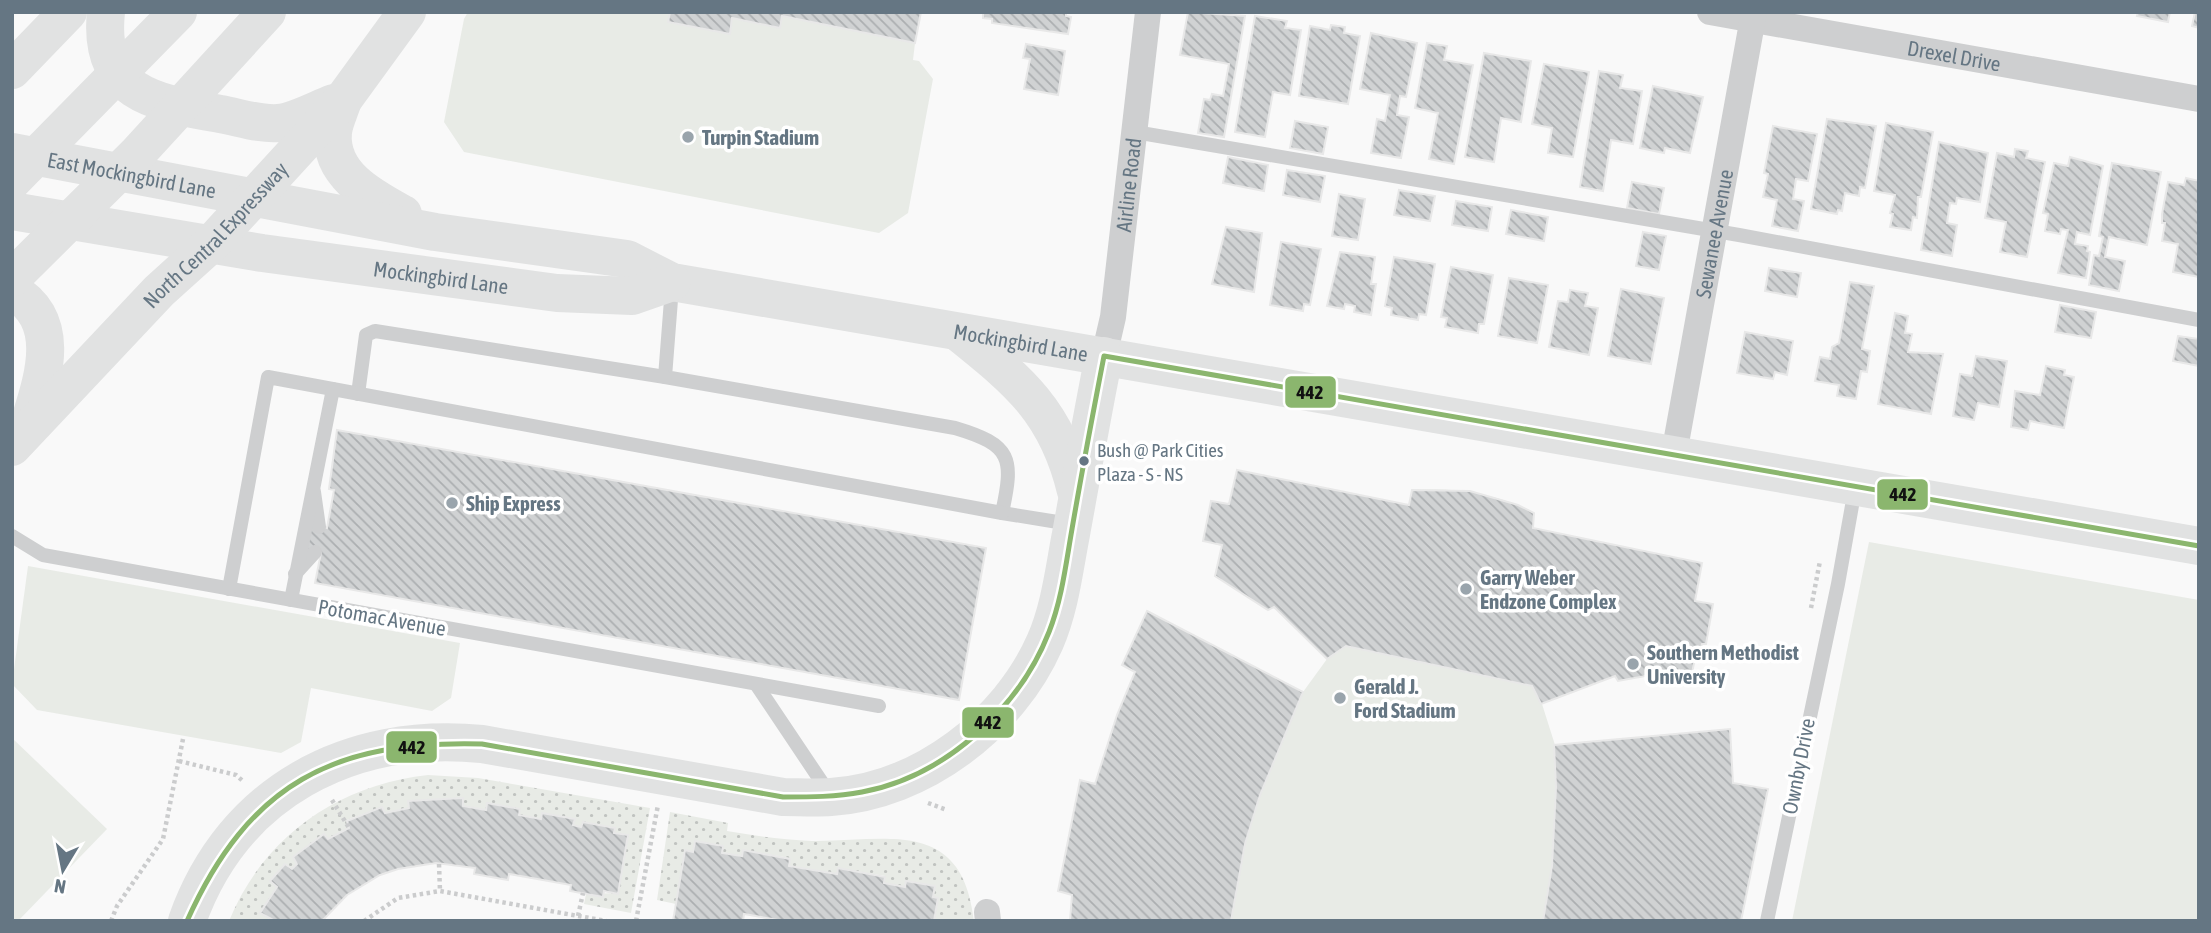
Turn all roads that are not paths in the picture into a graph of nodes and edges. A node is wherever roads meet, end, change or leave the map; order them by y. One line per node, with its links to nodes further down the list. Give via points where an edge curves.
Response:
1 (68, 12): 9 (main road)
2 (178, 12): 14 (main road)
3 (267, 12): 20 (main road, via 146,145)
4 (407, 12): 11 (main road, North Central Expressway)
5 (1148, 12): 12 (street, Airline Road)
6 (1710, 12): 7 (street, Drexel Drive)
7 (1753, 16): 10 (street, Drexel Drive); 17 (street, Sewanee Avenue)
8 (105, 21): 11 (main road, via 115,71 136,92 161,104 278,123)
9 (12, 70)
10 (2199, 99)
11 (343, 100): 15 (main road, North Central Expressway); 18 (main road, via 333,132 347,176 358,189)
12 (1135, 132): 17 (lane); 25 (street, Airline Road, via 1113,317)
13 (12, 152): 15 (main road, East Mockingbird Lane)
14 (12, 181)
15 (253, 195): 18 (main road, Mockingbird Lane); 19 (main road, North Central Expressway)
16 (12, 211): 19 (main road)
17 (1714, 231): 23 (lane); 30 (street, Sewanee Avenue)
18 (435, 232): 21 (main road, Mockingbird Lane, via 627,260)
19 (210, 245): 21 (main road, Mockingbird Lane, via 557,293 632,296); 29 (main road, North Central Expressway, via 159,291)
20 (12, 278)
21 (672, 282): 24 (main road, Mockingbird Lane); 26 (lane)
22 (12, 291): 29 (main road, via 27,299 41,318 46,350 42,380)
23 (2199, 320)
24 (958, 331): 25 (main road, Mockingbird Lane); 33 (main road, via 1002,367 1051,421 1068,459)
25 (1104, 356): 30 (main road, Mockingbird Lane); 33 (main road)
26 (665, 377): 28 (lane, via 374,331 366,335); 34 (lane, via 987,437 1005,456 1009,480)
27 (333, 390): 28 (lane); 31 (lane); 40 (lane, via 268,377)
28 (358, 394): 34 (lane)
29 (19, 440)
30 (1674, 454): 32 (main road, Mockingbird Lane)
31 (313, 480): 35 (lane); 39 (lane)
32 (1855, 488): 37 (main road, Mockingbird Lane); 46 (lane, Ownby Drive)
33 (1075, 512): 34 (lane); 44 (main road, via 1060,596 1045,640 1029,673 1005,705 982,730 923,769 875,789)
34 (1002, 513)
35 (319, 527)
36 (12, 536): 40 (lane, Potomac Avenue, via 43,555)
37 (2199, 546)
38 (315, 552): 39 (lane)
39 (295, 574): 41 (lane)
40 (229, 589): 41 (lane, Potomac Avenue)
41 (290, 600): 42 (lane, Potomac Avenue)
42 (756, 684): 43 (lane, Potomac Avenue); 44 (lane)
43 (879, 706)
44 (832, 797): 45 (main road, via 783,797 735,790 482,744 390,745 328,766 272,799 224,849 205,878)
45 (187, 921)
46 (1767, 921)

